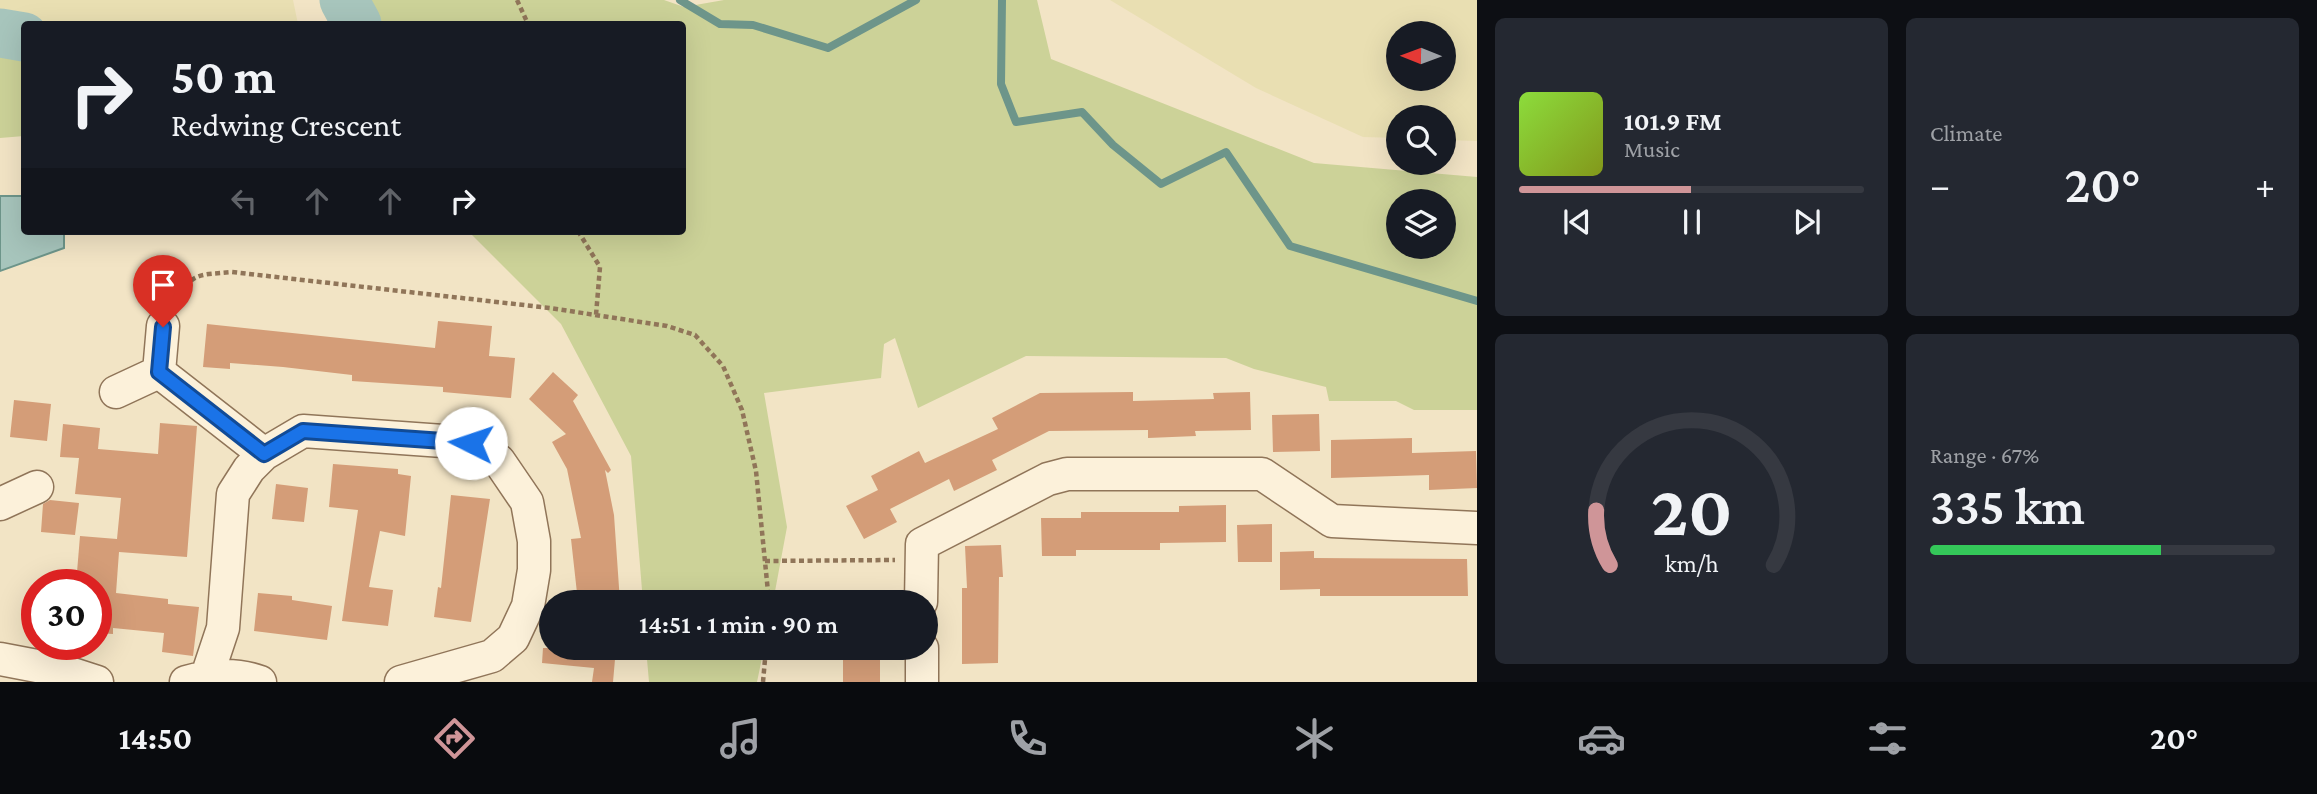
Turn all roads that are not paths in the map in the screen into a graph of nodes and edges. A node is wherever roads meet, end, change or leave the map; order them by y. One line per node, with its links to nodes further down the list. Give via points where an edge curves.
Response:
1 (163, 327): 2 (street)
2 (159, 372): 3 (street); 4 (street)
3 (116, 392)
4 (264, 454): 11 (street, via 233,494 223,628); 14 (street, via 303,431 471,443 499,461 527,502 534,570 528,606 513,638 492,656)
5 (37, 487): 6 (street)
6 (0, 504)
7 (1477, 528): 8 (street, via 1332,521 1262,474 1080,473 1048,479 922,544)
8 (921, 590)
9 (0, 659): 12 (street)
10 (922, 660): 15 (street)
11 (197, 679): 13 (street, via 246,677)
12 (97, 682)
13 (260, 682)
14 (401, 682)
15 (922, 682)

